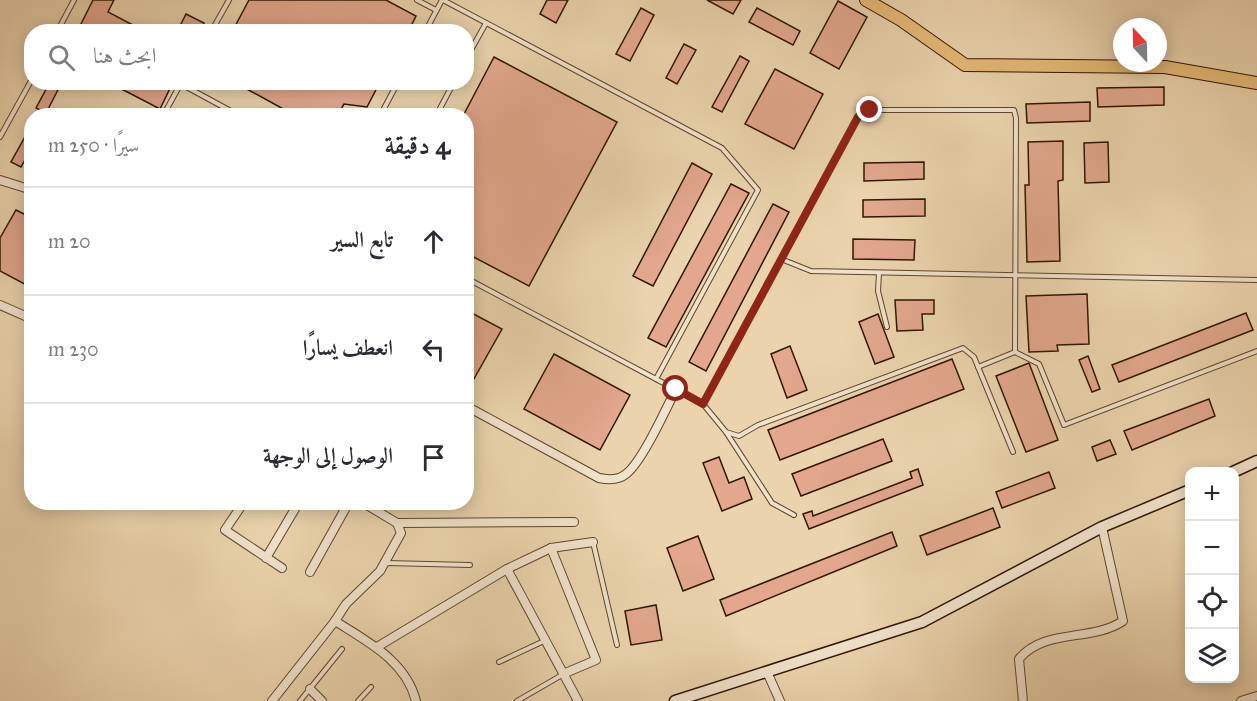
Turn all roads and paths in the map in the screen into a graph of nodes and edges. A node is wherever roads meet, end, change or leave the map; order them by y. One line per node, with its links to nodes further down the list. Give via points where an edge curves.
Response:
1 (74, 0): 8 (lane)
2 (229, 0): 9 (lane)
3 (417, 0): 6 (lane)
4 (442, 0): 6 (lane); 7 (lane)
5 (866, 0): 12 (main road, via 965,65 1165,67)
6 (436, 10): 10 (lane)
7 (486, 23): 11 (lane); 36 (lane, via 722,148 758,190)
8 (61, 24)
9 (216, 24)
10 (429, 24)
11 (474, 45)
12 (1257, 83)
13 (25, 90): 22 (lane)
14 (177, 90): 18 (lane)
15 (194, 90): 19 (lane)
16 (394, 90): 20 (lane)
17 (450, 90): 21 (lane)
18 (167, 108)
19 (226, 108)
20 (384, 108)
21 (440, 108)
22 (0, 137)
23 (0, 180): 24 (street)
24 (24, 188)
25 (782, 259): 26 (lane, via 811,271); 27 (lane, via 858,117 870,110 1014,110); 38 (lane)
26 (879, 273): 27 (lane); 32 (lane, via 878,291)
27 (1016, 277): 28 (lane); 34 (lane)
28 (1257, 280)
29 (474, 282): 36 (lane)
30 (0, 306): 31 (street)
31 (24, 316)
32 (887, 327)
33 (1257, 351): 34 (lane, via 1064,425 1039,364)
34 (1015, 352): 35 (lane)
35 (978, 367): 40 (lane, via 971,352 957,349 758,425 739,436); 41 (lane)
36 (656, 379): 37 (lane)
37 (676, 389): 38 (lane); 39 (street, via 633,467 612,480 599,478)
38 (703, 404): 40 (lane)
39 (474, 410)
40 (726, 432): 49 (lane, via 772,503)
41 (1013, 452)
42 (1257, 461): 43 (main road)
43 (1239, 468)
44 (1185, 492): 52 (main road)
45 (239, 510): 55 (street, via 225,530)
46 (294, 510): 55 (street)
47 (345, 510): 60 (street)
48 (375, 510): 51 (street)
49 (794, 515)
50 (574, 522): 51 (street)
51 (397, 523): 56 (street, via 401,533)
52 (1102, 527): 67 (main road, via 922,622); 81 (street, via 1123,621 1108,629 1047,642 1024,653 1019,659)
53 (592, 542): 54 (street); 63 (lane)
54 (551, 548): 59 (street); 68 (street, via 596,660)
55 (266, 558): 58 (street)
56 (386, 563): 57 (lane); 61 (street)
57 (470, 565)
58 (282, 568)
59 (507, 569): 62 (street); 64 (street)
60 (310, 572)
61 (335, 621): 64 (street); 72 (street)
62 (545, 641): 66 (lane); 68 (street)
63 (617, 645)
64 (377, 647): 76 (street, via 405,673)
65 (342, 649): 70 (lane)
66 (499, 662)
67 (767, 672): 79 (main road); 80 (street)
68 (563, 674): 77 (lane); 78 (street)
69 (371, 687): 75 (lane)
70 (310, 689): 73 (lane); 74 (street)
71 (1257, 696): 82 (street)
72 (272, 701)
73 (300, 701)
74 (322, 701)
75 (358, 701)
76 (416, 701)
77 (517, 701)
78 (578, 701)
79 (675, 701)
80 (780, 701)
81 (1023, 701)
82 (1241, 701)

